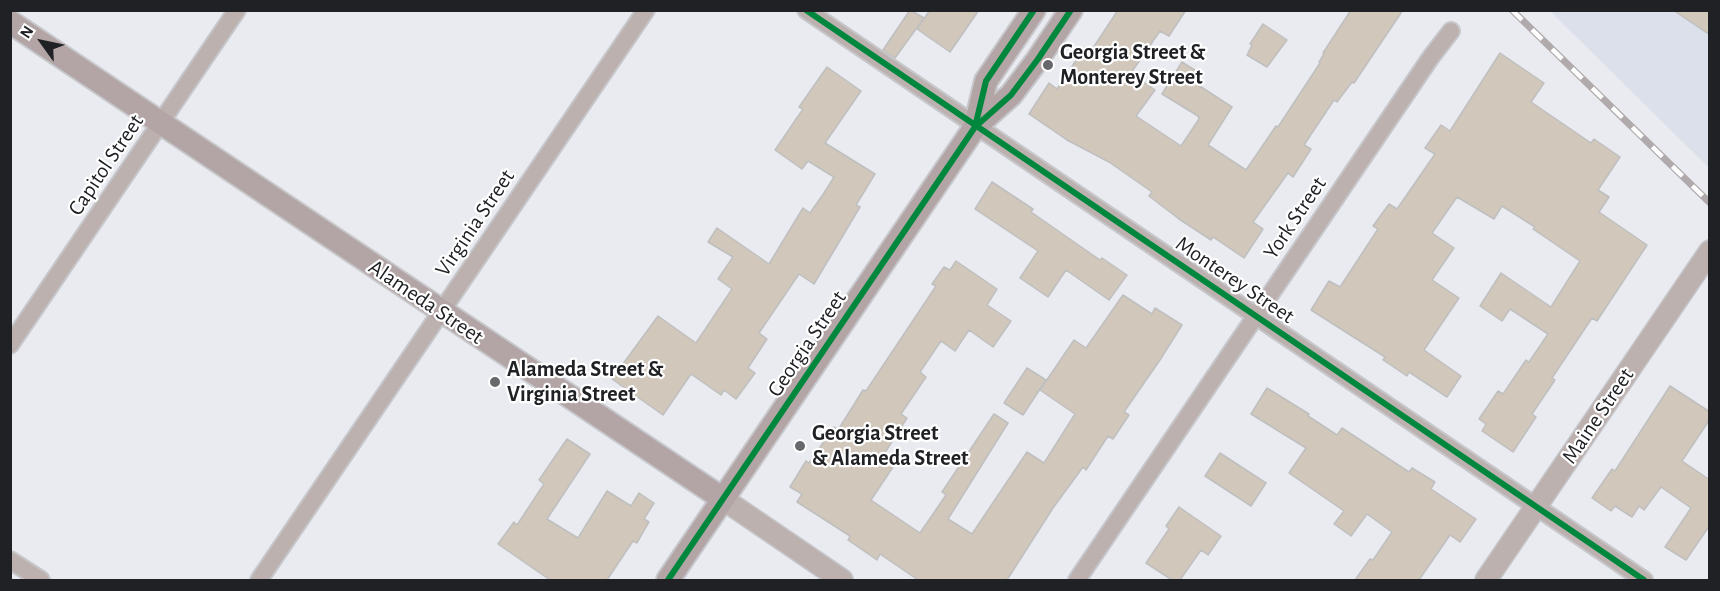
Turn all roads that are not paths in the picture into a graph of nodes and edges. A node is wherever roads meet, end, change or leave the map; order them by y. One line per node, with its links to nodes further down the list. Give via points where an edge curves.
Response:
1 (237, 10): 8 (street, Capitol Street)
2 (646, 10): 11 (street, Virginia Street)
3 (806, 10): 9 (street, Monterey Street)
4 (1034, 10): 9 (main road, Georgia Street, via 986,81)
5 (1071, 10): 9 (main road, Georgia Street, via 1011,95)
6 (10, 22): 8 (main road, Alameda Street)
7 (1451, 31): 12 (street, York Street)
8 (162, 124): 11 (main road, Alameda Street); 13 (street, Capitol Street)
9 (975, 127): 12 (street, Monterey Street); 14 (main road, Georgia Street)
10 (1710, 251): 15 (street, Maine Street)
11 (441, 312): 14 (main road, Alameda Street); 18 (street, Virginia Street)
12 (1255, 316): 15 (street, Monterey Street); 21 (street, York Street)
13 (10, 345)
14 (723, 499): 19 (main road, Georgia Street); 20 (street, Alameda Street)
15 (1536, 506): 22 (street, Maine Street); 23 (street, Monterey Street)
16 (10, 560): 17 (street)
17 (41, 580)
18 (260, 580)
19 (668, 580)
20 (842, 580)
21 (1077, 580)
22 (1486, 580)
23 (1644, 580)

